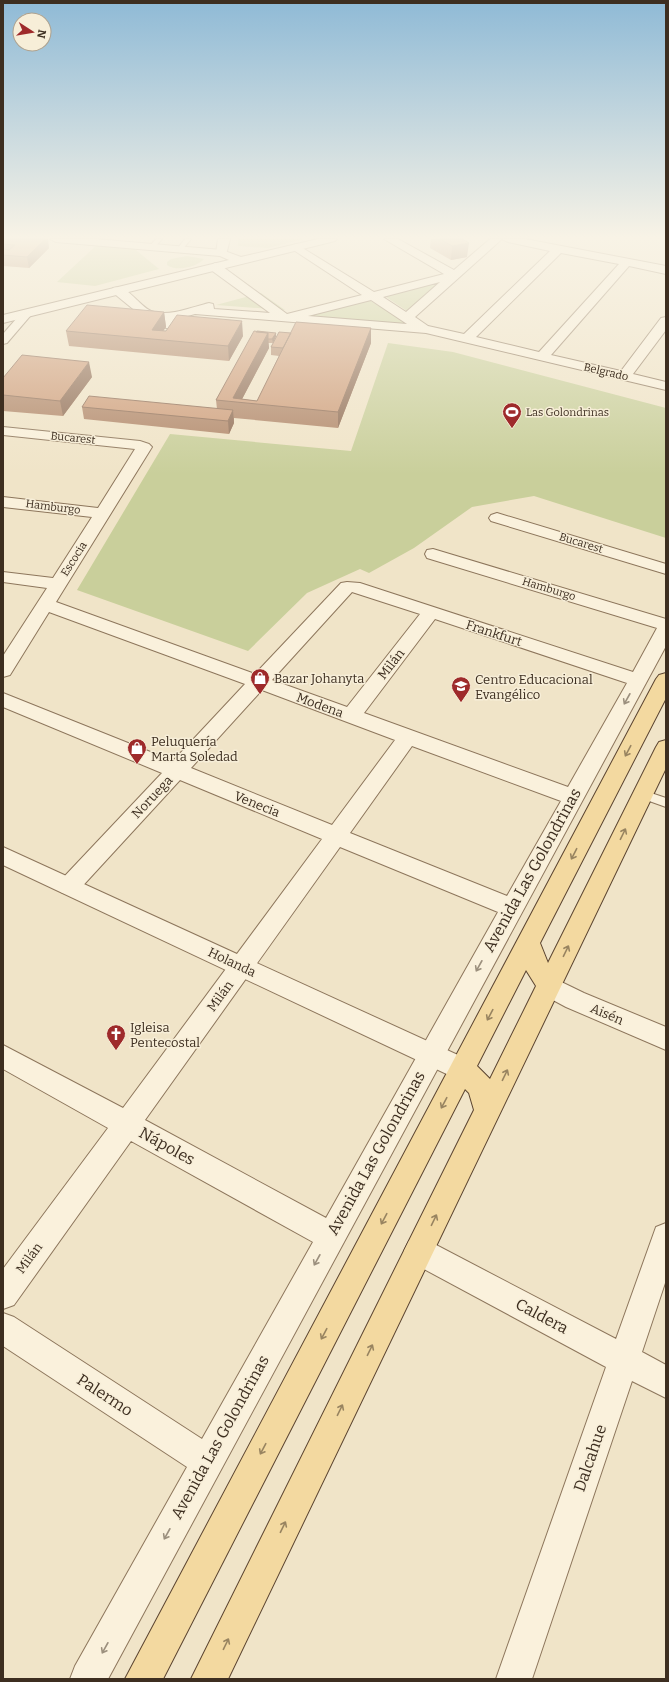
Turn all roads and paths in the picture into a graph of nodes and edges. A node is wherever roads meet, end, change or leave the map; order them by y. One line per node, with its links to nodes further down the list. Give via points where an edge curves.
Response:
1 (23, 317): 12 (street)
2 (156, 317): 3 (street, via 168,321)
3 (178, 317)
4 (279, 317): 7 (street, Belgrado)
5 (488, 317): 11 (street)
6 (577, 317): 13 (street)
7 (286, 318): 10 (street, Belgrado)
8 (406, 318): 10 (street)
9 (666, 321): 14 (street)
10 (426, 329): 11 (street, Belgrado)
11 (466, 339): 13 (street, Belgrado)
12 (3, 341)
13 (542, 357): 14 (street, Belgrado)
14 (624, 376): 15 (street, Belgrado)
15 (666, 386)
16 (3, 431): 17 (street, Bucarest)
17 (143, 446): 19 (street, Escocia)
18 (3, 502): 19 (street, Hamburgo)
19 (103, 513): 24 (street, Escocia)
20 (497, 518): 22 (street, Bucarest)
21 (433, 554): 28 (street, Hamburgo)
22 (666, 569)
23 (3, 577): 24 (street)
24 (58, 584): 26 (street, Escocia)
25 (349, 587): 27 (street, Frankfurt); 33 (street, Noruega)
26 (45, 604): 30 (street, Escocia); 33 (street, Modena)
27 (431, 612): 32 (street, Frankfurt); 35 (street, Milán)
28 (666, 625)
29 (666, 629): 32 (street, Avenida Las Golondrinas)
30 (4, 669)
31 (666, 679): 47 (main road, Avenida Las Golondrinas, one-way to 47)
32 (638, 680): 41 (street, Avenida Las Golondrinas, one-way to 41)
33 (259, 682): 35 (street, Modena); 39 (street, Noruega)
34 (3, 700): 39 (street, Venecia)
35 (350, 716): 36 (street, Modena)
36 (408, 737): 41 (street, Modena); 43 (street, Milán)
37 (666, 747): 38 (main road)
38 (663, 769): 40 (main road)
39 (177, 771): 43 (street, Venecia); 45 (street, Noruega)
40 (642, 794): 42 (lane); 49 (main road, one-way to 40)
41 (573, 797): 46 (street, Avenida Las Golondrinas)
42 (666, 803)
43 (337, 836): 46 (street, Venecia); 48 (street, Milán)
44 (3, 855): 45 (street, Holanda)
45 (68, 886): 48 (street, Holanda)
46 (511, 907): 51 (street, Avenida Las Golondrinas, one-way to 51)
47 (528, 943): 49 (main road, via 533,960); 53 (main road, Avenida Las Golondrinas, one-way to 53)
48 (241, 966): 51 (street, Holanda); 55 (street, Milán)
49 (548, 986): 50 (street, Aisén); 54 (main road, one-way to 49)
50 (666, 1039)
51 (430, 1054): 53 (street, Holanda); 56 (street, Avenida Las Golondrinas)
52 (3, 1056): 55 (street, Nápoles)
53 (462, 1069): 54 (main road, via 480,1086); 65 (main road, Avenida Las Golondrinas, one-way to 65)
54 (488, 1110): 58 (main road, one-way to 54)
55 (127, 1124): 56 (street, Nápoles); 59 (street, Milán)
56 (330, 1236): 63 (street, Avenida Las Golondrinas, one-way to 63)
57 (666, 1237): 61 (street, Dalcahue)
58 (419, 1251): 61 (street, Caldera); 66 (main road, one-way to 58)
59 (3, 1294)
60 (3, 1328): 63 (street, Palermo)
61 (624, 1360): 62 (street, Caldera); 67 (street, Dalcahue)
62 (666, 1382)
63 (207, 1461): 64 (street, Avenida Las Golondrinas, one-way to 64)
64 (88, 1679)
65 (143, 1679)
66 (209, 1679)
67 (514, 1679)

